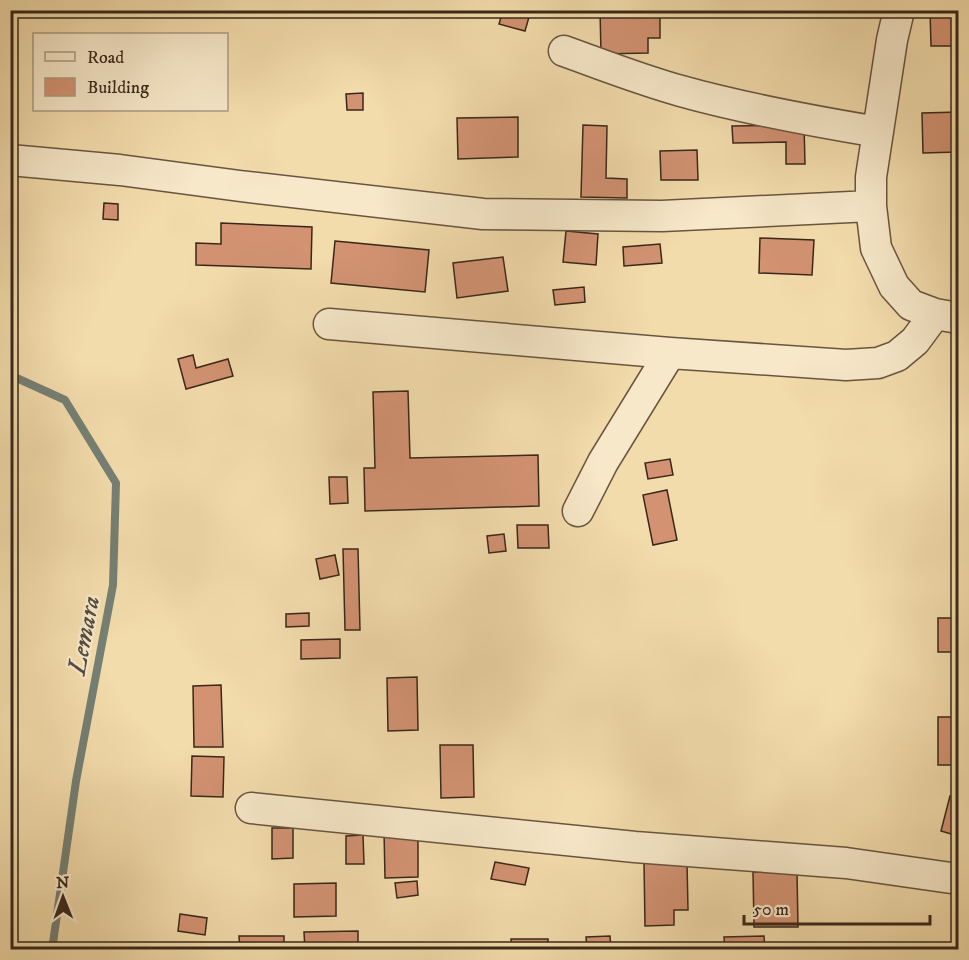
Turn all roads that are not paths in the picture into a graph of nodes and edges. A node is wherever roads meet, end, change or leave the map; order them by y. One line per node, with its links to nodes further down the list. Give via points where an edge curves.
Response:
1 (899, 10): 3 (street)
2 (564, 51): 3 (street, via 682,92)
3 (878, 132): 5 (street)
4 (10, 160): 5 (street, via 483,214 662,216)
5 (871, 206): 6 (street, via 876,248 894,286 911,305)
6 (947, 316): 8 (street, via 897,356 878,363 836,364)
7 (329, 324): 8 (street)
8 (670, 353): 9 (street, via 603,462)
9 (578, 512)
10 (251, 808): 11 (street, via 846,863)
11 (958, 879)

